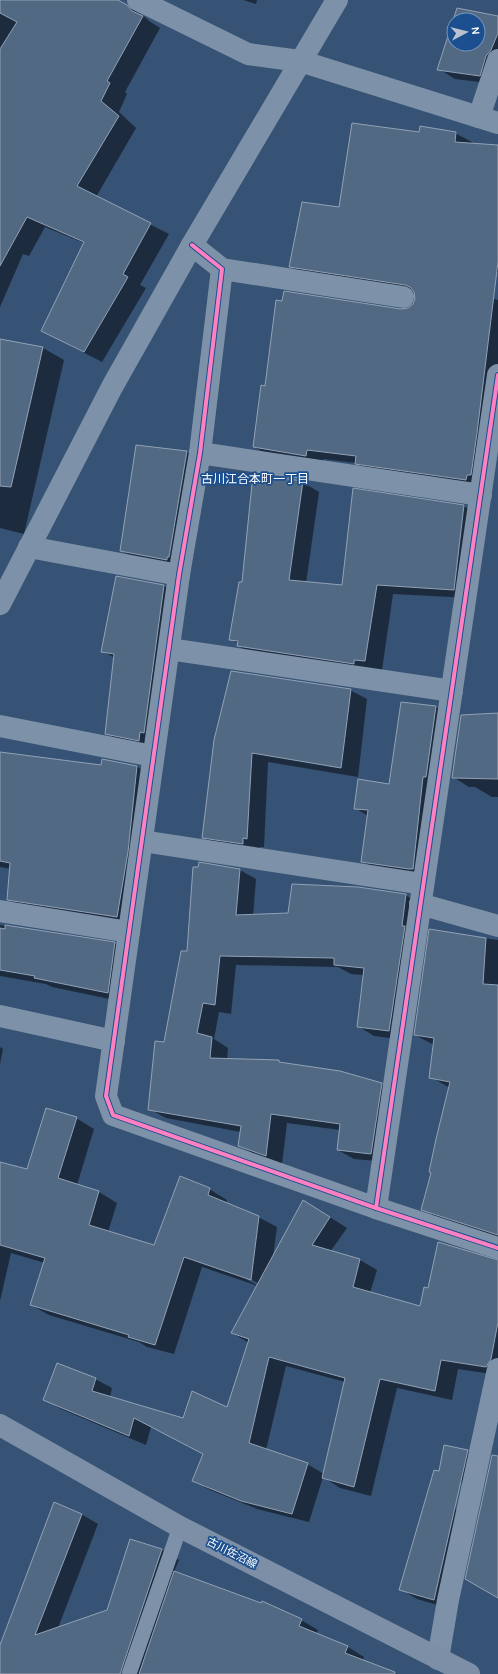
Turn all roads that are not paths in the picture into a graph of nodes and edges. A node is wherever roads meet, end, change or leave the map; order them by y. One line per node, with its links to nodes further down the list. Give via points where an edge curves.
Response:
1 (138, 0): 4 (street, via 248,54)
2 (337, 0): 4 (street)
3 (498, 60): 5 (street)
4 (300, 61): 5 (street); 6 (street)
5 (488, 120)
6 (192, 245): 7 (street); 12 (street, via 112,387)
7 (222, 269): 8 (street); 10 (street)
8 (403, 297)
9 (498, 375): 11 (street)
10 (200, 453): 11 (street); 13 (street)
11 (481, 495): 16 (street)
12 (29, 547): 13 (street); 14 (street)
13 (179, 575): 15 (street)
14 (0, 604)
15 (169, 649): 16 (street); 18 (street)
16 (452, 691): 20 (street)
17 (0, 726): 18 (street)
18 (153, 756): 19 (street)
19 (142, 842): 20 (street); 23 (street)
20 (422, 894): 22 (street); 26 (street)
21 (0, 911): 23 (street)
22 (498, 926)
23 (129, 932): 25 (street)
24 (0, 1016): 25 (street)
25 (114, 1041): 26 (street, via 106,1096 113,1115)
26 (376, 1208): 27 (street)
27 (498, 1248)
28 (498, 1369): 31 (street)
29 (0, 1425): 30 (main road, 古川佐沼線)
30 (180, 1527): 31 (main road, 古川佐沼線); 32 (lane)
31 (438, 1658): 33 (main road, 古川佐沼線)
32 (129, 1674)
33 (469, 1674)

